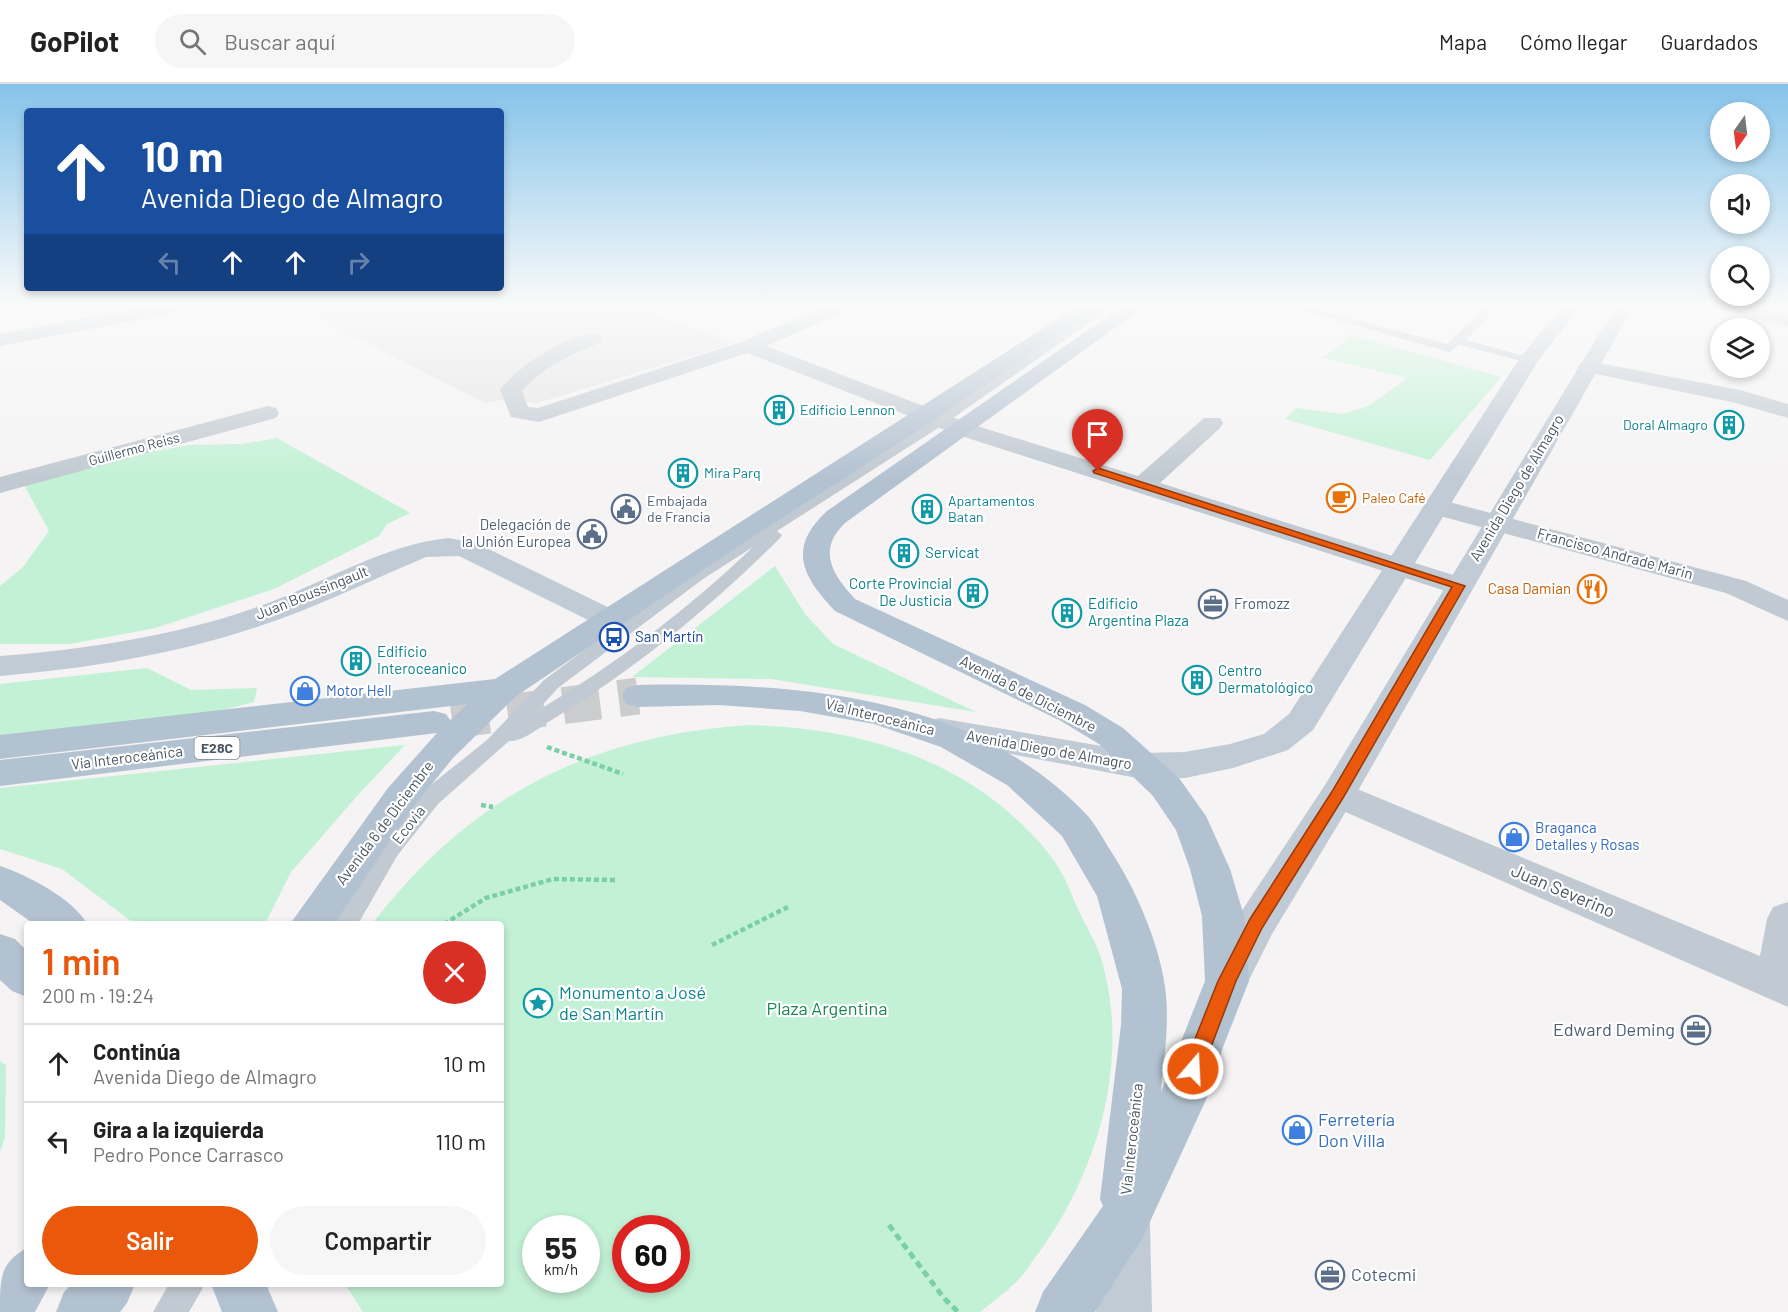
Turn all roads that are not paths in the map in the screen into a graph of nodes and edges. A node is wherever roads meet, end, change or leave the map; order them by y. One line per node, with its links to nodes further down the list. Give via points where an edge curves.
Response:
1 (536, 363): 2 (street, via 511,390 519,412 539,415)
2 (696, 363)
3 (793, 363): 12 (street)
4 (1018, 363): 12 (main road, Avenida 6 de Diciembre)
5 (1026, 363): 12 (lane)
6 (1040, 363): 12 (main road, Avenida 6 de Diciembre)
7 (1526, 363): 16 (main road, Avenida Diego de Almagro)
8 (1590, 363): 9 (main road, Avenida Diego de Almagro)
9 (1588, 367): 10 (street, via 1740,397); 18 (main road, Avenida Diego de Almagro)
10 (1788, 411)
11 (268, 413): 15 (street, Guillermo Reiss)
12 (944, 421): 14 (street); 17 (lane); 22 (main road, Avenida 6 de Diciembre, via 727,541); 30 (main road, Avenida 6 de Diciembre, via 819,535 820,573 830,591 845,605 1073,713 1111,736)
13 (1212, 423): 14 (street)
14 (1143, 485): 19 (street)
15 (0, 486)
16 (1438, 507): 18 (street, Francisco Andrade Marin); 19 (main road, Avenida Diego de Almagro)
17 (798, 511): 28 (lane, via 723,587 648,646 583,693); 28 (lane, via 697,574 551,684)
18 (1498, 523): 20 (main road, Avenida Diego de Almagro); 21 (street, Francisco Andrade Marin, via 1736,587)
19 (1400, 567): 20 (street); 30 (main road, Avenida Diego de Almagro, via 1301,722 1276,742 1233,756 1185,765)
20 (1459, 586): 32 (main road, Avenida Diego de Almagro)
21 (1788, 612)
22 (609, 619): 23 (main road, Juan Boussingault, via 466,549 448,546 421,549 270,612 185,638 99,656); 24 (main road, Avenida 6 de Diciembre)
23 (0, 666)
24 (504, 689): 29 (main road); 36 (main road, Avenida 6 de Diciembre, via 441,749 401,797)
25 (638, 696): 27 (main road, Vía Interoceánica, via 730,693 801,699 886,715)
26 (434, 722): 31 (main road, Vía Interoceánica / E28C)
27 (939, 730): 30 (main road, Avenida Diego de Almagro); 42 (main road, Vía Interoceánica, via 997,759 1037,787 1071,822 1102,864 1133,934 1143,979 1144,1026)
28 (495, 745): 37 (lane, Ecovia, via 429,798 389,850)
29 (0, 747)
30 (1142, 766): 40 (main road, Avenida 6 de Diciembre, via 1166,787 1193,826 1210,869 1223,916)
31 (0, 774)
32 (1338, 794): 40 (main road, Avenida Diego de Almagro, via 1256,924); 41 (street, Juan Severino)
33 (0, 882): 35 (main road)
34 (1788, 919): 41 (street)
35 (62, 921)
36 (313, 921)
37 (347, 921)
38 (0, 952): 39 (main road)
39 (24, 975)
40 (1227, 981): 42 (main road, Avenida 6 de Diciembre, via 1186,1091)
41 (1782, 985)
42 (1124, 1221): 51 (main road, Avenida 6 de Diciembre); 52 (main road)
43 (24, 1280): 47 (main road)
44 (105, 1287): 48 (main road)
45 (187, 1287): 49 (lane)
46 (239, 1287): 50 (main road)
47 (4, 1312)
48 (84, 1312)
49 (169, 1312)
50 (250, 1312)
51 (1063, 1312)
52 (1124, 1312)

